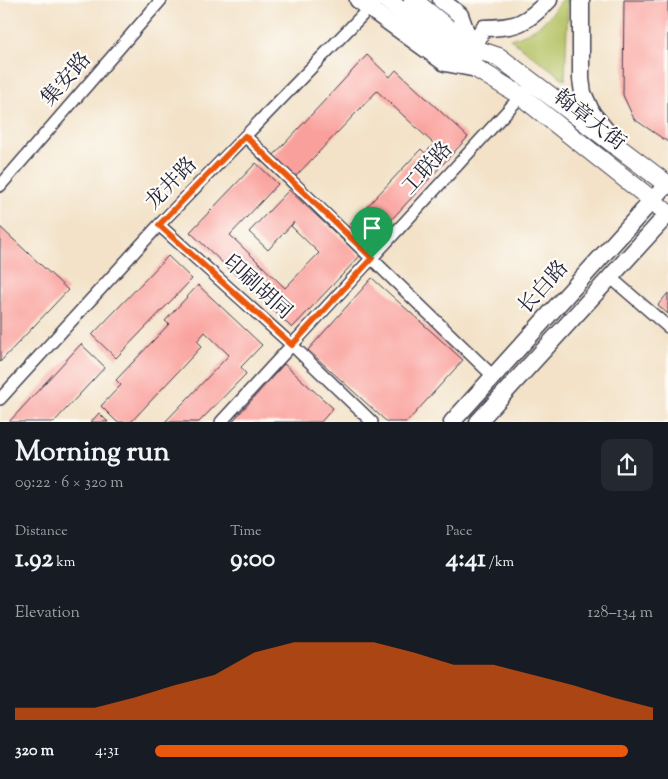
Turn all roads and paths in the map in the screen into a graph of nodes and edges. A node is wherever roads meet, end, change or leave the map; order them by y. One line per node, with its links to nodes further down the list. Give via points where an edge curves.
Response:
1 (162, 0): 14 (street, 集安路)
2 (387, 0): 9 (main road, 翰章大街)
3 (413, 0): 8 (main road, 翰章大街)
4 (441, 0): 8 (main road, via 460,15)
5 (548, 0): 8 (main road, via 536,14 520,24 484,28)
6 (580, 0): 12 (main road, via 583,93 592,113)
7 (368, 3): 9 (main road, 翰章大街, via 445,63); 11 (street, 龙井路)
8 (472, 48): 12 (main road, 翰章大街, via 499,57)
9 (477, 69): 10 (main road, 翰章大街)
10 (521, 96): 15 (main road, 翰章大街); 18 (street, 工联路)
11 (245, 136): 17 (street, 龙井路); 18 (street)
12 (619, 146): 13 (main road, 翰章大街)
13 (668, 184): 15 (main road, 长白路)
14 (0, 186)
15 (652, 200): 16 (main road, 翰章大街); 22 (main road, 长白路)
16 (668, 214): 19 (main road, 长白路)
17 (159, 225): 21 (street, 印刷胡同); 23 (street, 龙井路)
18 (372, 258): 21 (street, 工联路); 22 (street)
19 (610, 277): 20 (street); 27 (main road, 长白路)
20 (668, 327)
21 (292, 345): 24 (street, 工联路); 25 (street, 印刷胡同)
22 (493, 376): 26 (main road, 长白路)
23 (0, 399)
24 (221, 422)
25 (372, 422)
26 (452, 422)
27 (478, 422)

